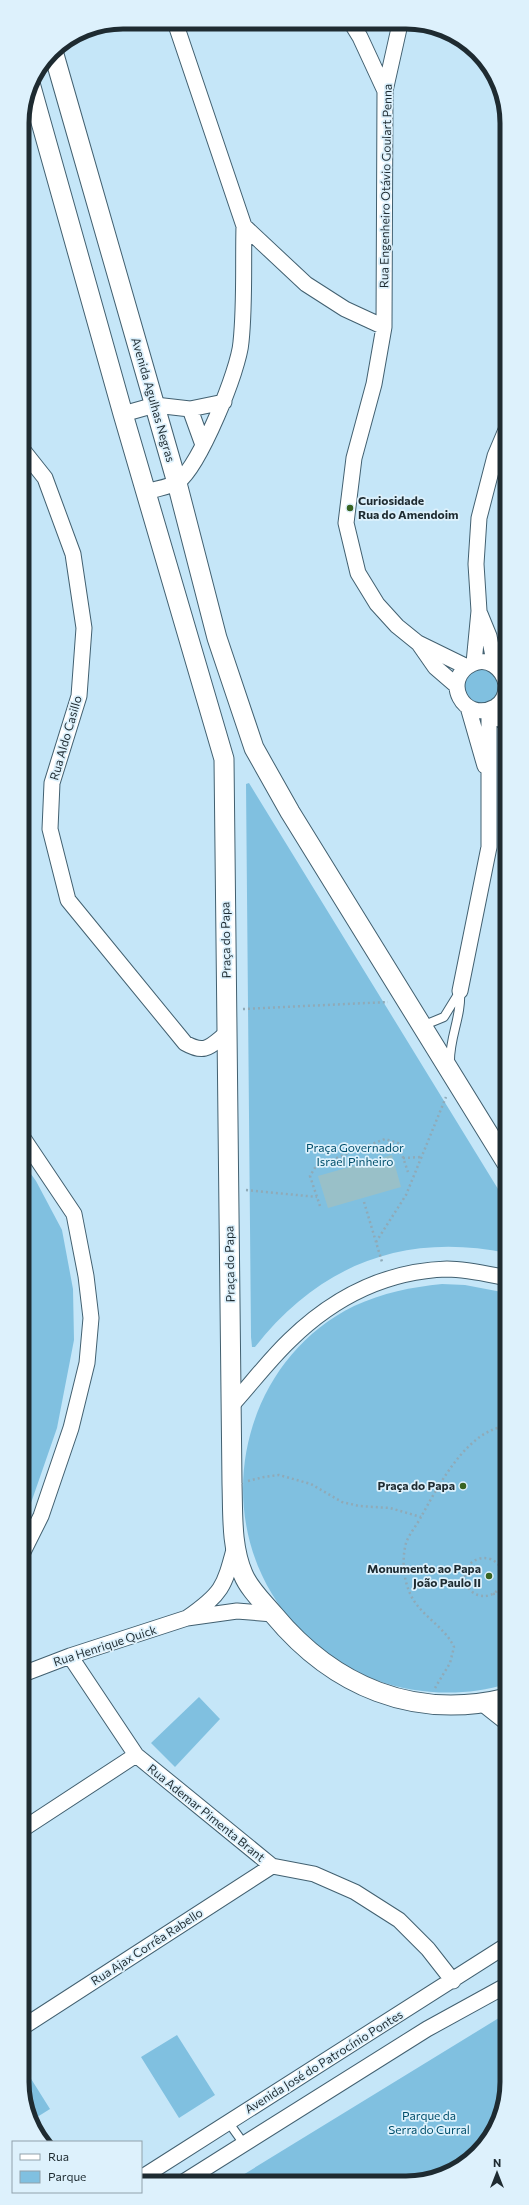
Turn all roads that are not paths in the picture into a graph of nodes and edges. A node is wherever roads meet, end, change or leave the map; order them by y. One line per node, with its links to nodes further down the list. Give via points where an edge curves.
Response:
1 (177, 29): 7 (street)
2 (355, 29): 5 (street)
3 (399, 29): 5 (street, Rua Engenheiro Otávio Goulart Penna)
4 (55, 58): 10 (street, Avenida Agulhas Negras)
5 (385, 91): 8 (street, Rua Engenheiro Otávio Goulart Penna)
6 (33, 95): 12 (street)
7 (244, 226): 8 (street, via 306,284 345,309); 9 (street, via 241,343)
8 (384, 327): 19 (street, Rua Engenheiro Otávio Goulart Penna, via 374,384 354,458 346,522 358,573 377,604)
9 (224, 402): 11 (street); 14 (street)
10 (155, 405): 11 (street); 12 (street); 16 (street, Avenida Agulhas Negras)
11 (190, 409): 14 (street)
12 (123, 414): 17 (street)
13 (500, 444): 18 (street, via 479,518 476,564)
14 (204, 445): 16 (street, via 187,473)
15 (29, 458): 33 (street, Rua Aldo Casillo, via 45,478 73,554 84,628 79,696 52,783 50,829 68,900 185,1043 197,1050 207,1048)
16 (177, 483): 17 (street); 28 (street, Avenida Agulhas Negras, via 217,638)
17 (146, 492): 29 (street)
18 (479, 611): 20 (street); 21 (street, via 489,636)
19 (418, 644): 20 (street); 23 (street, via 435,667)
20 (470, 665): 21 (street, via 489,663); 23 (street, via 462,672)
21 (495, 666): 22 (street)
22 (500, 670)
23 (457, 686): 25 (street, via 458,694)
24 (500, 702): 26 (street)
25 (468, 707): 26 (street, via 475,710); 30 (street)
26 (490, 709): 27 (street); 30 (street)
27 (500, 718)
28 (254, 748): 29 (street); 32 (street, via 290,812)
29 (224, 759): 33 (street, Praça do Papa)
30 (490, 784): 31 (street, via 489,848)
31 (460, 991): 32 (lane, via 444,1017); 34 (lane, via 461,1004 450,1054)
32 (422, 1026): 34 (street)
33 (227, 1033): 38 (street, Praça do Papa)
34 (451, 1074): 36 (street)
35 (29, 1147): 39 (street, via 74,1214 91,1318 86,1364 72,1428 41,1516)
36 (500, 1152)
37 (500, 1277): 38 (street, via 448,1269 417,1272 385,1280 347,1296 319,1314 289,1340)
38 (231, 1406): 40 (street, Praça do Papa)
39 (29, 1540)
40 (235, 1545): 41 (street, Praça do Papa, via 243,1574); 42 (street, Rua Henrique Quick, via 225,1581 218,1593 210,1603)
41 (273, 1614): 42 (street, Rua Henrique Quick, via 237,1611); 46 (street, Praça do Papa, via 290,1635 337,1673 364,1687 397,1700 467,1706)
42 (187, 1618): 43 (street, Rua Henrique Quick)
43 (70, 1656): 44 (street, Rua Henrique Quick); 48 (street, Rua Ademar Pimenta Brant)
44 (29, 1672)
45 (500, 1700): 46 (street, Praça do Papa)
46 (483, 1704): 47 (street)
47 (500, 1717)
48 (136, 1755): 49 (street); 50 (street, Rua Ademar Pimenta Brant)
49 (29, 1825)
50 (272, 1866): 52 (street, Rua Ademar Pimenta Brant, via 314,1874 355,1892 399,1920 428,1949); 54 (street, Rua Ajax Corrêa Rabello)
51 (500, 1950): 52 (street, Avenida José do Patrocínio Pontes)
52 (453, 1980): 55 (street, Avenida José do Patrocínio Pontes)
53 (500, 1989): 56 (street, via 427,2029)
54 (29, 2023)
55 (229, 2123): 56 (lane); 57 (street, Avenida José do Patrocínio Pontes)
56 (244, 2144): 58 (street)
57 (144, 2176)
58 (193, 2176)

